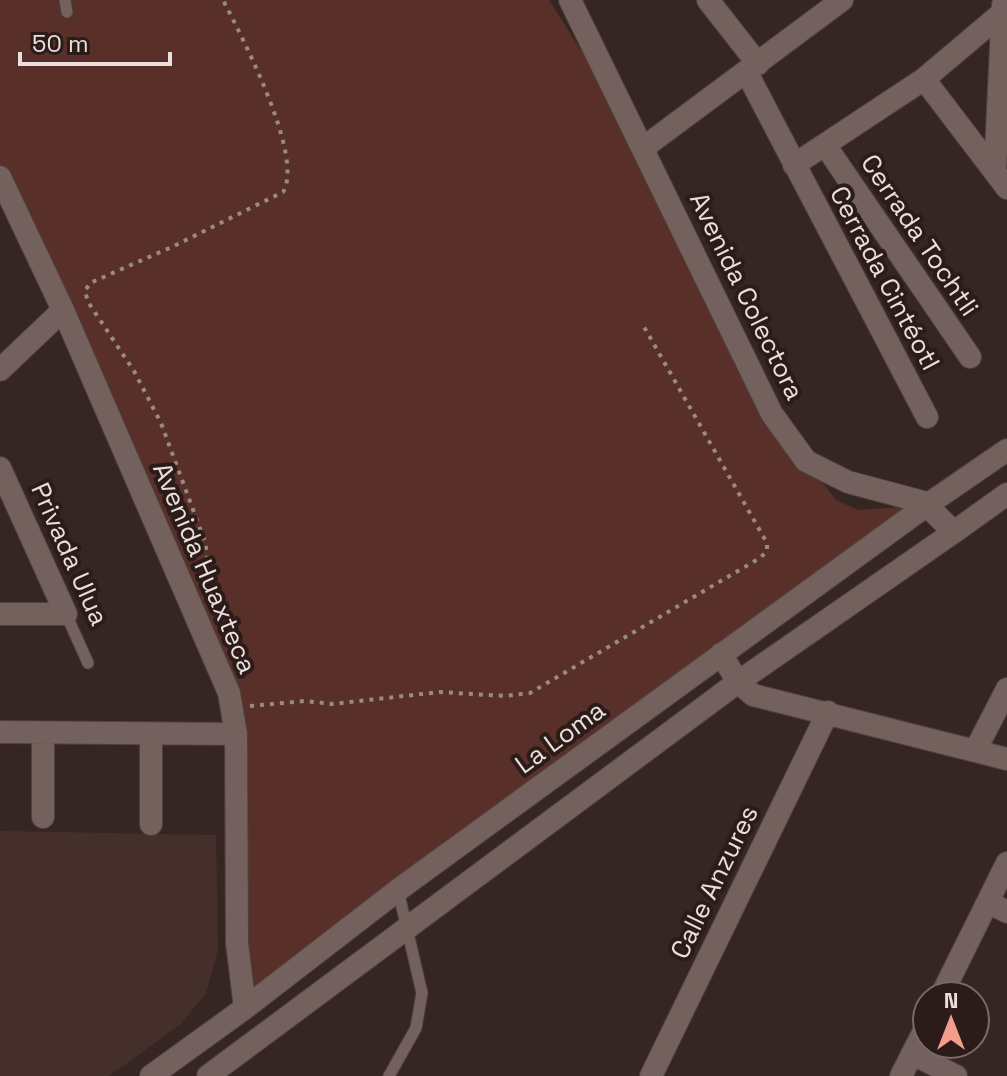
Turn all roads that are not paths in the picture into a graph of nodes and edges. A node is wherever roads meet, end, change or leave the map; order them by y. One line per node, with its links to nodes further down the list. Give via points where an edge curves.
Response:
1 (570, 0): 8 (street, Avenida Colectora)
2 (708, 0): 5 (street, Cerrada Cintéotl)
3 (842, 0): 5 (street)
4 (1002, 7): 6 (street); 11 (street)
5 (752, 68): 8 (street); 9 (street, Cerrada Cintéotl)
6 (924, 79): 7 (street); 11 (street)
7 (825, 145): 9 (street); 13 (street, Cerrada Tochtli)
8 (643, 148): 19 (street, Avenida Colectora, via 772,414 806,461 848,482)
9 (794, 165): 15 (street, Cerrada Cintéotl)
10 (0, 177): 12 (street, Avenida Huaxteca)
11 (1001, 180)
12 (63, 310): 14 (street); 31 (street, Avenida Huaxteca, via 229,693)
13 (970, 357)
14 (0, 370)
15 (927, 417)
16 (1007, 450): 19 (street, La Loma)
17 (3, 481): 22 (street, Privada Ulua)
18 (1007, 494): 20 (street)
19 (927, 505): 20 (street, Avenida Colectora); 23 (street, La Loma)
20 (954, 532): 25 (street)
21 (0, 614): 22 (street)
22 (66, 614): 24 (lane, Privada Ulua)
23 (721, 654): 25 (street); 37 (street, La Loma)
24 (88, 663)
25 (738, 682): 27 (street, via 753,695); 39 (street)
26 (1007, 689): 32 (street)
27 (828, 712): 32 (street); 47 (street, Calle Anzures)
28 (0, 732): 29 (street)
29 (43, 733): 30 (street); 34 (street)
30 (151, 734): 31 (street); 35 (street)
31 (236, 734): 41 (street, Avenida Huaxteca, via 237,943)
32 (975, 751): 33 (street)
33 (1007, 759)
34 (43, 817)
35 (151, 824)
36 (1007, 863): 38 (street)
37 (398, 890): 39 (lane); 41 (street, La Loma)
38 (998, 907): 40 (street)
39 (408, 928): 45 (street); 46 (lane, via 422,993 416,1028)
40 (951, 980)
41 (245, 1008): 44 (street, La Loma)
42 (911, 1058): 48 (street)
43 (925, 1060): 49 (street)
44 (151, 1076)
45 (208, 1076)
46 (389, 1076)
47 (651, 1076)
48 (901, 1076)
49 (956, 1076)

